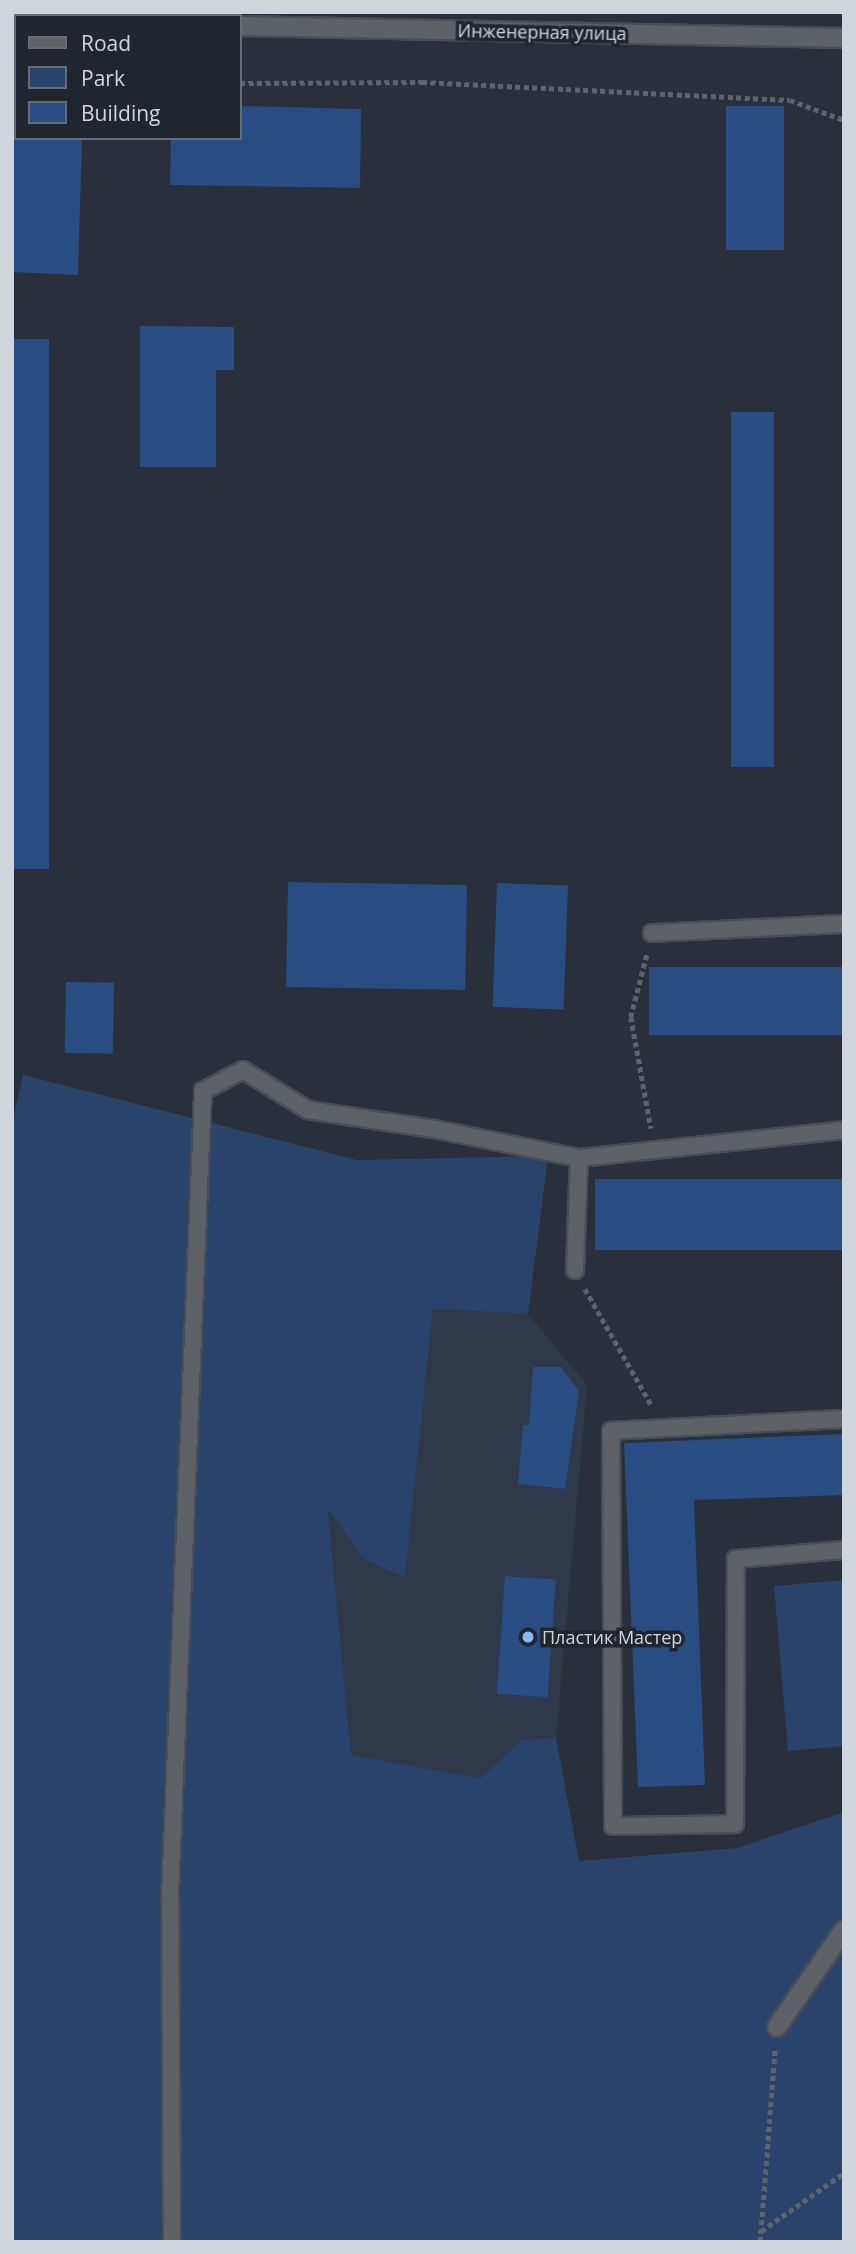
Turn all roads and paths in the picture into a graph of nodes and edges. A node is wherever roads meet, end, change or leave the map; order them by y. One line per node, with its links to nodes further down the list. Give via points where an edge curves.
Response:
1 (242, 26): 2 (street, Инженерная улица)
2 (844, 38)
3 (242, 83): 4 (path, via 422,82 776,99)
4 (844, 120)
5 (844, 924): 6 (lane)
6 (652, 933): 8 (path, via 631,1017)
7 (844, 1130): 8 (lane)
8 (654, 1150): 9 (lane)
9 (579, 1158): 10 (lane); 18 (lane, via 308,1110 243,1070 203,1091 170,1896)
10 (575, 1270): 12 (path)
11 (844, 1419): 12 (lane)
12 (664, 1428): 13 (lane, via 611,1431 613,1826 735,1824 736,1559)
13 (844, 1550)
14 (844, 1930): 15 (street)
15 (777, 2027): 17 (path)
16 (844, 2173): 17 (path)
17 (761, 2231): 19 (path)
18 (172, 2242)
19 (760, 2242)

